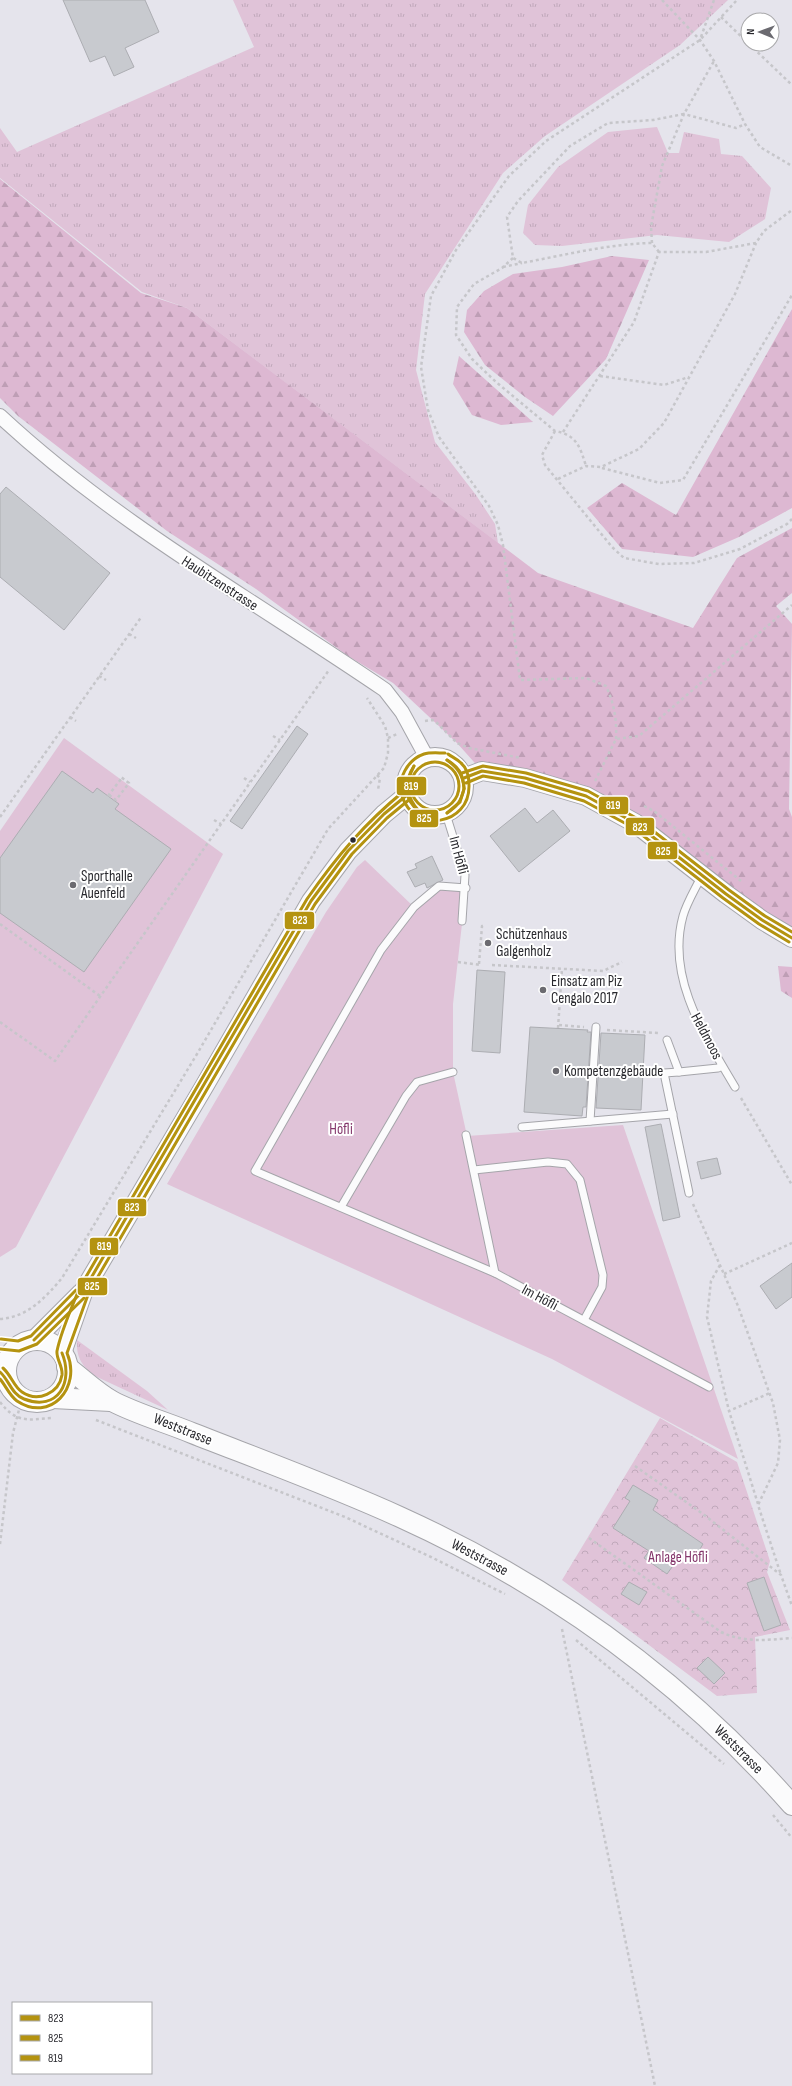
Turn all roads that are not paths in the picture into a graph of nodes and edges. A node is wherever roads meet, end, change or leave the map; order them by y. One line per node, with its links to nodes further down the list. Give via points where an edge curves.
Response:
1 (0, 416): 2 (street, Haubitzenstrasse, via 81,485 159,543 385,690 402,712)
2 (427, 758): 3 (street, via 445,758 453,763); 4 (street, via 412,768 406,786)
3 (464, 778): 5 (street, via 464,795 460,803); 6 (street, via 482,771 525,778 586,796 636,823)
4 (407, 795): 5 (street, via 410,802 422,813 430,816); 24 (street, via 384,814 348,851 311,901)
5 (446, 814): 7 (lane, Im Höfli, via 465,875)
6 (702, 874): 9 (street, via 762,920); 12 (lane, Heldmoos, via 683,916 678,942 686,992 695,1017)
7 (466, 888): 8 (lane, Im Höfli); 22 (lane, Im Höfli, via 439,886 414,907 381,950 255,1171)
8 (462, 921)
9 (792, 938)
10 (596, 1027): 17 (lane)
11 (665, 1037): 14 (lane)
12 (722, 1066): 14 (lane); 15 (lane, Heldmoos)
13 (453, 1072): 22 (lane, via 417,1082 406,1096)
14 (679, 1072): 16 (lane, via 664,1073)
15 (735, 1087)
16 (673, 1114): 17 (lane); 21 (lane)
17 (590, 1121): 18 (lane)
18 (522, 1126)
19 (466, 1135): 20 (lane)
20 (474, 1170): 23 (lane); 25 (lane, via 548,1162 567,1164 580,1180 603,1276 602,1287)
21 (689, 1193)
22 (340, 1207): 23 (lane, Im Höfli)
23 (495, 1273): 25 (lane, Im Höfli)
24 (84, 1290): 26 (street); 27 (street)
25 (584, 1320): 29 (lane, Im Höfli)
26 (18, 1343): 27 (main road, Weststrasse, via 51,1343); 28 (main road)
27 (65, 1360): 30 (main road, via 67,1380); 31 (main road, Weststrasse)
28 (4, 1375): 30 (main road, via 22,1398 38,1402)
29 (709, 1387)
30 (53, 1398): 31 (main road, Weststrasse)
31 (111, 1401): 32 (main road, Weststrasse, via 399,1516 497,1565 595,1626 653,1670 759,1768)
32 (792, 1806)

